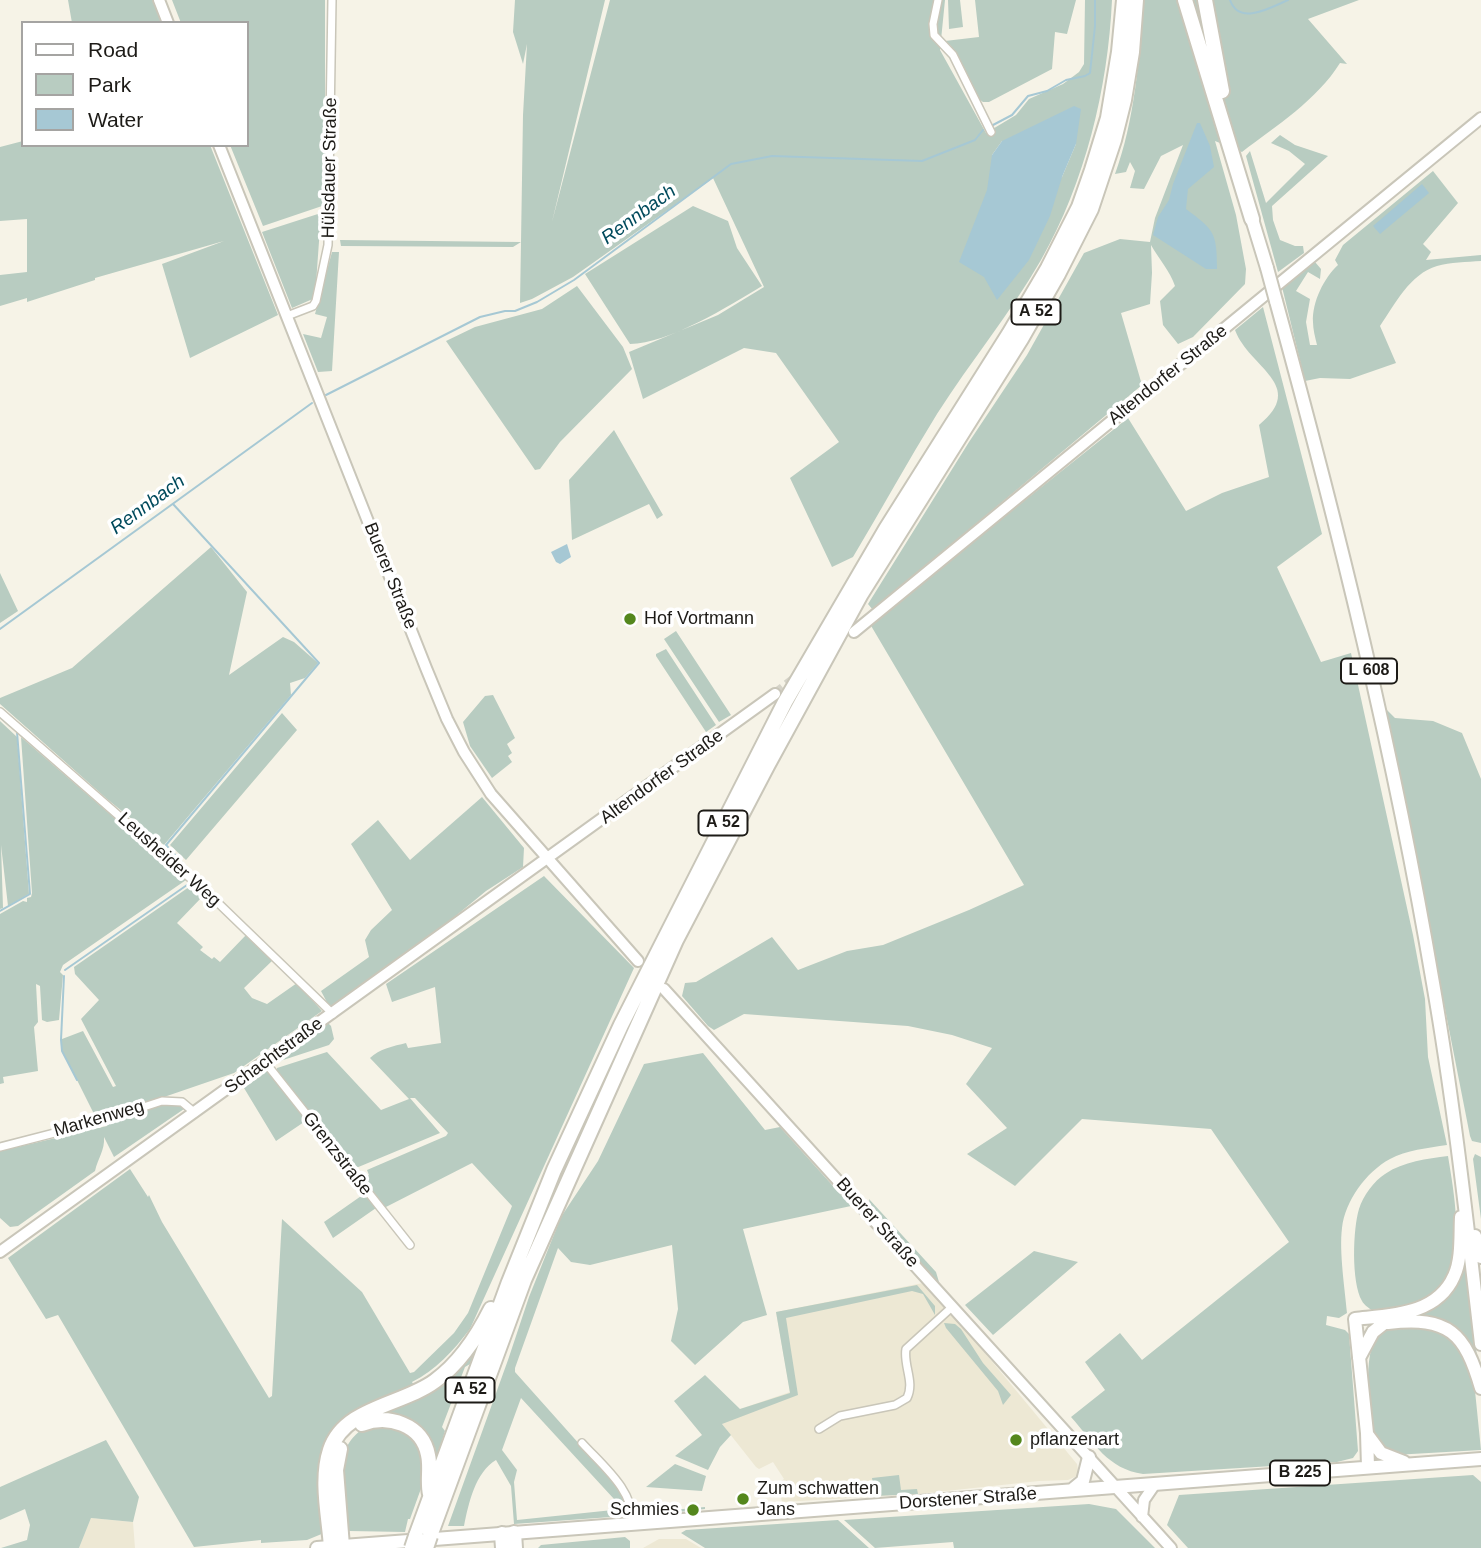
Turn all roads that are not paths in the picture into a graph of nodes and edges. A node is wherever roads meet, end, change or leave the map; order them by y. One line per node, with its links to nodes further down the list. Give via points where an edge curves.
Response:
1 (159, 0): 8 (street)
2 (332, 0): 13 (street, Hülsdauer Straße, via 328,245 316,301)
3 (938, 0): 10 (street, via 934,35 953,55)
4 (1124, 0): 28 (highway, A 52, via 1108,118 1079,206 1016,323 886,529 785,702 621,1025)
5 (1136, 0): 46 (highway, A 52, via 1124,100 1091,209 1021,338 861,594 677,940 524,1279)
6 (1185, 0): 12 (highway)
7 (1205, 0): 12 (highway)
8 (167, 21)
9 (1481, 118): 14 (street, Altendorfer Straße)
10 (991, 132)
11 (220, 147): 13 (street, Buerer Straße)
12 (1252, 219): 24 (main road, L 608, bridge, via 1340,544 1385,738 1424,933)
13 (287, 316): 17 (street, Buerer Straße, via 447,719 491,794)
14 (854, 632)
15 (775, 694): 17 (street, Altendorfer Straße)
16 (0, 712): 20 (street, Leusheider Weg, via 213,898)
17 (548, 858): 18 (street, Buerer Straße); 20 (street, Schachtstraße)
18 (638, 961)
19 (664, 989): 29 (street, Buerer Straße)
20 (333, 1014): 21 (street, Schachtstraße)
21 (265, 1062): 22 (street, Schachtstraße); 25 (street, Grenzstraße)
22 (195, 1113): 23 (street, Markenweg, via 182,1102 162,1101); 26 (street, Schachtstraße)
23 (0, 1147)
24 (1462, 1181): 27 (main road); 30 (main road, via 1459,1256 1446,1290 1433,1303 1414,1311); 32 (main road, L 608)
25 (411, 1245)
26 (0, 1252)
27 (1481, 1257)
28 (509, 1282): 45 (highway, A 52); 50 (highway, via 473,1342 446,1372 406,1398 354,1420 336,1437 326,1469)
29 (952, 1307): 35 (street, via 906,1349 907,1398 895,1405 840,1416); 38 (street, Buerer Straße)
30 (1355, 1319): 31 (main road, via 1363,1325); 33 (main road)
31 (1383, 1324): 33 (main road, via 1373,1332); 34 (main road, via 1429,1323 1451,1332 1471,1356)
32 (1481, 1343)
33 (1359, 1359): 36 (main road)
34 (1481, 1388)
35 (820, 1429)
36 (1367, 1433): 40 (main road, via 1381,1453); 41 (main road)
37 (582, 1443): 48 (street, via 629,1496)
38 (1089, 1457): 43 (street, Buerer Straße); 44 (main road, via 1083,1481)
39 (1481, 1459): 40 (main road, B 225)
40 (1412, 1464): 41 (main road, B 225)
41 (1368, 1467): 42 (main road, Dorstener Straße / B 225)
42 (1155, 1484): 43 (main road, Dorstener Straße / B 225); 47 (street, via 1144,1500)
43 (1116, 1487): 44 (main road, Dorstener Straße / B 225); 47 (street, Buerer Straße)
44 (1072, 1490): 48 (main road, Dorstener Straße / B 225)
45 (431, 1498): 46 (highway, A 52); 50 (highway, via 429,1455 419,1436 394,1420 362,1423 346,1436 337,1457)
46 (430, 1517): 51 (highway, A 52, bridge); 52 (highway, A 52, bridge)
47 (1142, 1517): 53 (street, Buerer Straße)
48 (632, 1524): 49 (main road, Dorstener Straße / B 225)
49 (508, 1541): 50 (main road, Dorstener Straße / B 225)
50 (330, 1547)
51 (412, 1548)
52 (426, 1548)
53 (1171, 1548)

